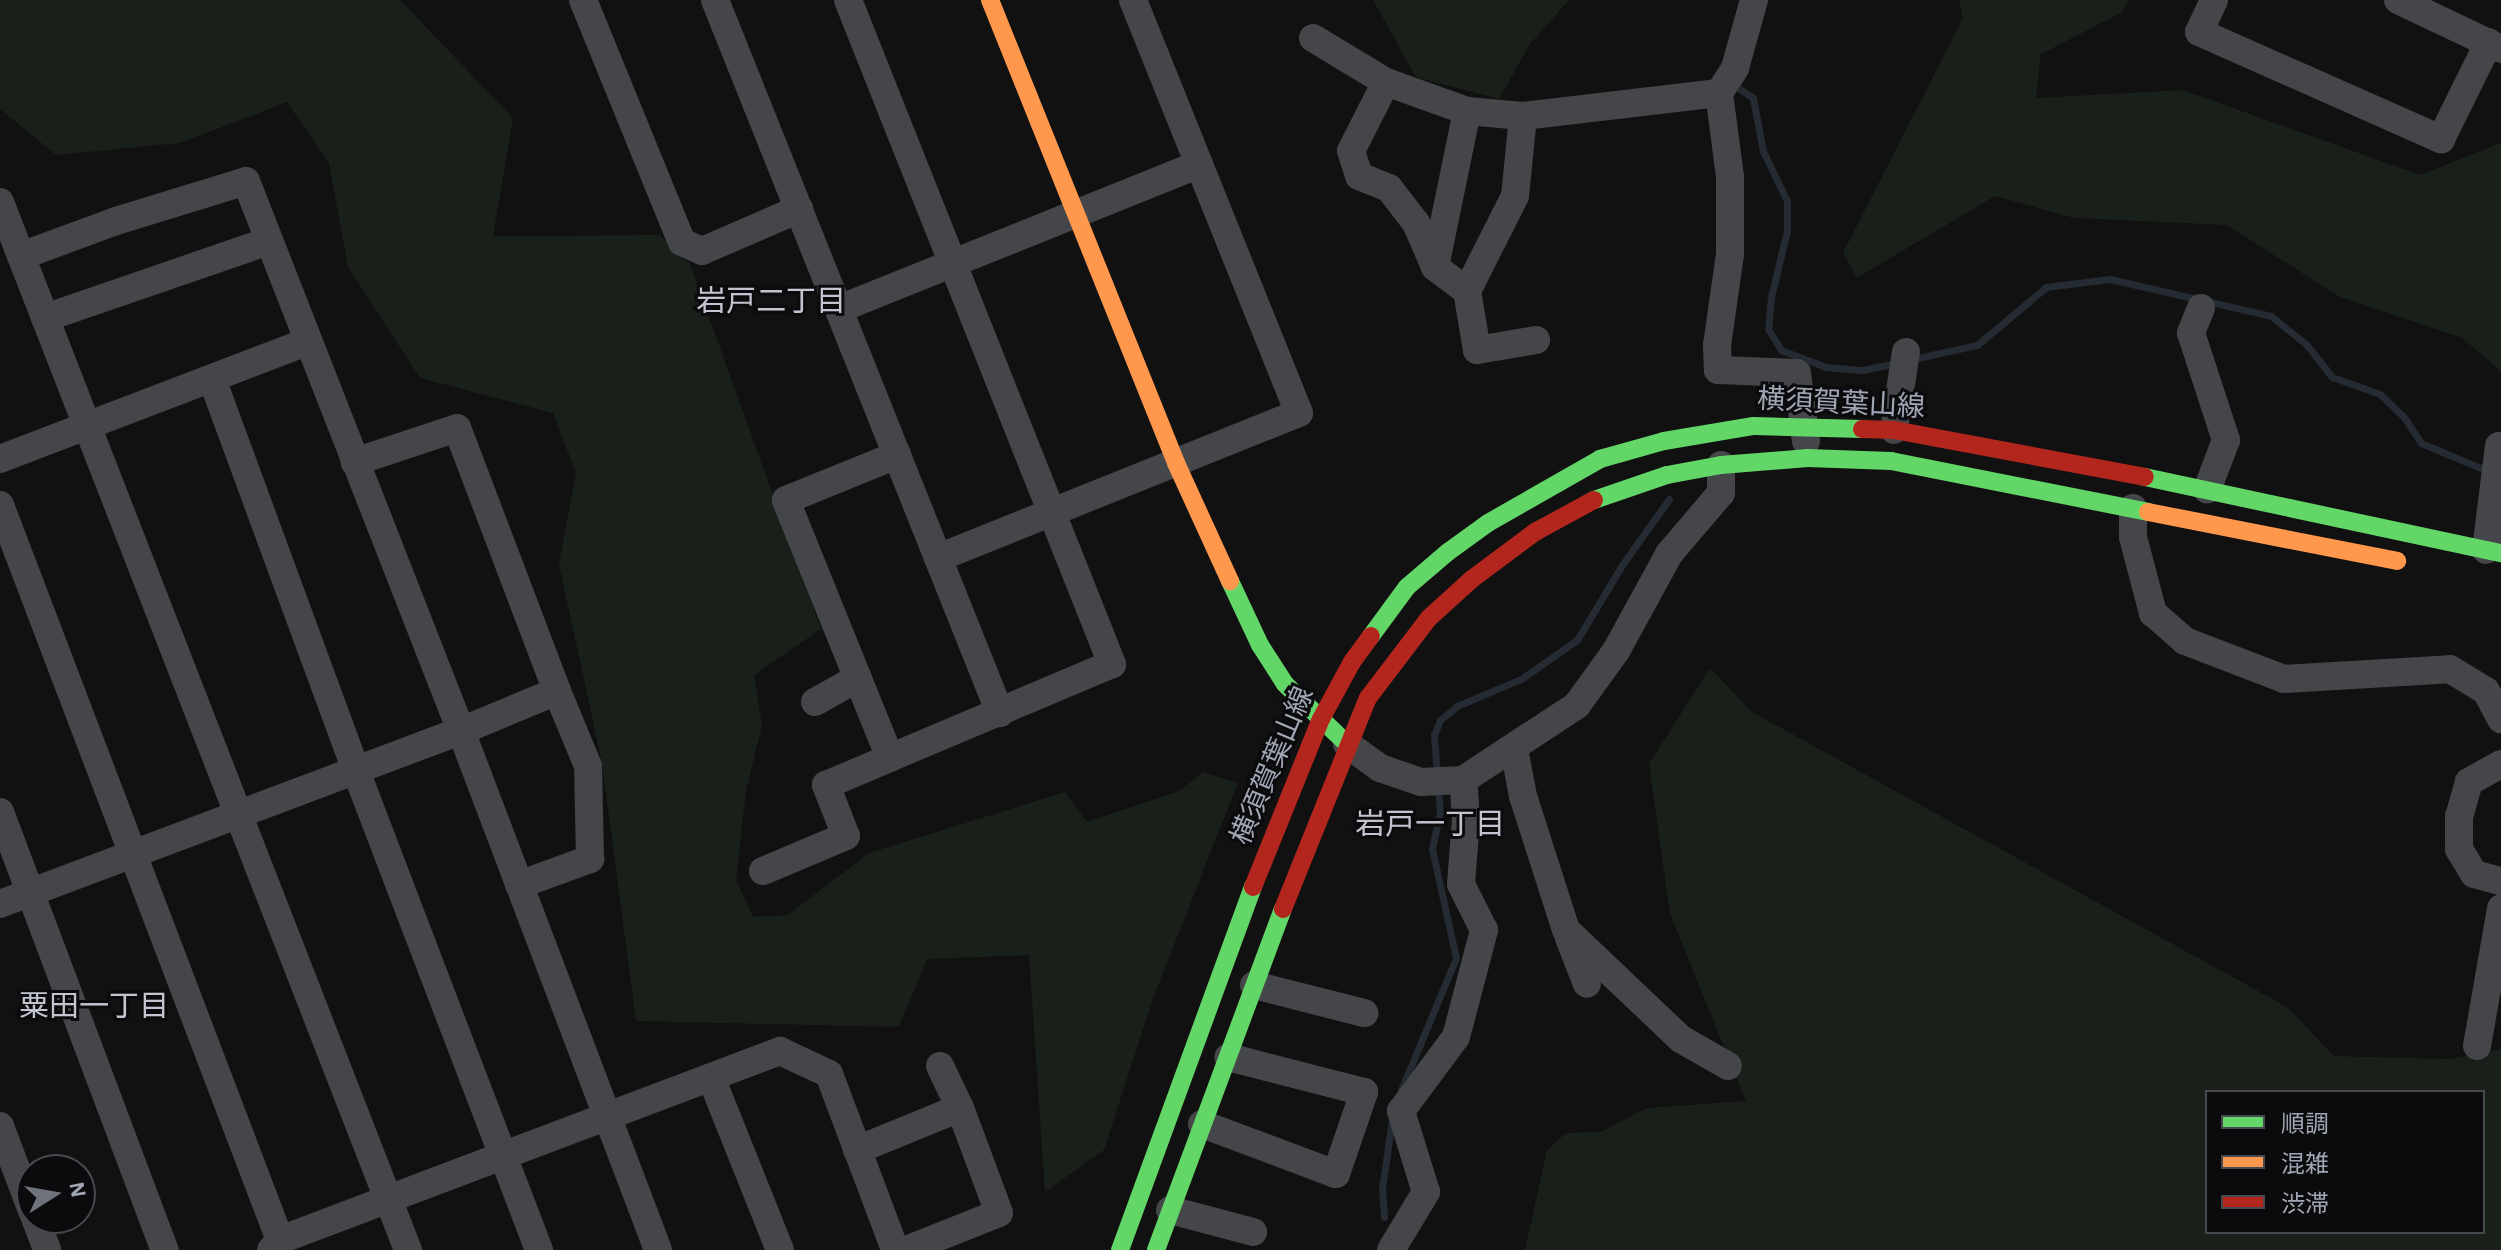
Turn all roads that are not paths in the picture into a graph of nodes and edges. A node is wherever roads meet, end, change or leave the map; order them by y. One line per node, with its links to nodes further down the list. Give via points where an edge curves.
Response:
1 (585, 0): 17 (street, via 682,242 702,251)
2 (715, 0): 17 (street)
3 (848, 0): 21 (street)
4 (990, 0): 18 (main road)
5 (1133, 0): 15 (street)
6 (1754, 0): 12 (street, via 1735,68)
7 (2214, 0): 10 (street, via 2199,32 2441,139)
8 (2398, 0): 10 (street)
9 (1313, 38): 11 (street)
10 (2495, 46)
11 (1386, 82): 13 (street); 22 (street, via 1351,151 1359,176 1389,188 1416,223)
12 (1719, 93): 14 (street); 32 (street, via 1730,177 1730,254 1718,370 1797,373)
13 (1467, 111): 14 (street); 22 (street)
14 (1523, 116): 23 (street, via 1515,196)
15 (1199, 164): 18 (street); 39 (street, via 1299,413)
16 (0, 202): 20 (street)
17 (799, 209): 25 (street)
18 (1076, 216): 21 (street); 39 (main road)
19 (269, 241): 20 (street, via 246,181); 26 (street); 28 (street)
20 (21, 256): 26 (street)
21 (952, 262): 25 (street); 44 (street)
22 (1435, 267): 23 (street)
23 (1467, 291): 27 (street, via 1477,350)
24 (2201, 308): 41 (street, via 2191,333 2226,440)
25 (839, 309): 35 (street)
26 (45, 318): 31 (street)
27 (1536, 340)
28 (307, 342): 30 (street); 38 (street)
29 (1906, 352): 33 (street)
30 (212, 379): 31 (street); 59 (street)
31 (87, 426): 37 (street); 62 (street)
32 (1805, 426): 33 (main road, 横須賀葉山線); 36 (street); 52 (main road, 横須賀葉山線, via 1721,431 1600,459 1488,523 1407,587 1387,610)
33 (1894, 430): 41 (main road, 横須賀葉山線)
34 (2499, 446): 45 (street)
35 (897, 455): 46 (street); 48 (street, via 786,500)
36 (1808, 458): 40 (main road, 横須賀葉山線); 43 (main road, 横須賀葉山線, via 1891,461)
37 (0, 459)
38 (355, 462): 49 (street, via 457,428); 54 (street)
39 (1176, 463): 44 (street); 52 (main road, via 1260,645 1285,684)
40 (1721, 465): 55 (main road, 横須賀葉山線, via 1667,475 1594,500 1535,532 1485,569 1429,618 1402,651 1368,698); 56 (street, via 1721,493 1669,554 1616,651 1577,705)
41 (2207, 490): 45 (main road, 横須賀葉山線)
42 (0, 505): 63 (street)
43 (2133, 508): 47 (main road, 横須賀葉山線); 53 (street, via 2133,537 2153,613 2185,641 2284,679 2450,669 2486,691)
44 (1052, 513): 46 (street); 51 (street, via 1112,664)
45 (2493, 552)
46 (938, 558): 51 (street)
47 (2413, 564)
48 (858, 678): 50 (street); 57 (street)
49 (557, 691): 54 (street); 66 (street, via 588,766 590,859)
50 (815, 702)
51 (1000, 713): 57 (street)
52 (1321, 719): 55 (main road); 97 (main road, 横須賀葉山線, via 1262,863)
53 (2501, 719)
54 (461, 731): 59 (street); 66 (street)
55 (1347, 744): 60 (street, via 1380,768 1421,782); 72 (main road, 横須賀葉山線)
56 (1514, 749): 60 (street); 70 (street, via 1523,796)
57 (890, 758): 64 (street, via 826,785 846,836)
58 (2501, 764): 65 (street, via 2469,782 2459,816 2459,849 2474,874)
59 (356, 771): 62 (street); 84 (street)
60 (1463, 780): 99 (street, via 1461,884 1484,930 1456,1037 1401,1111 1426,1192)
61 (0, 812): 67 (street)
62 (238, 815): 63 (street); 86 (street)
63 (133, 854): 67 (street); 89 (street)
64 (763, 871)
65 (2501, 881)
66 (519, 885): 80 (street)
67 (31, 892): 68 (street); 90 (street)
68 (0, 904)
69 (2501, 908): 74 (street)
70 (1566, 930): 71 (street); 77 (street, via 1681,1039)
71 (1587, 984)
72 (1254, 985): 73 (street); 75 (main road, 横須賀葉山線)
73 (1364, 1013)
74 (2477, 1046)
75 (1228, 1057): 81 (main road, 横須賀葉山線); 81 (street, via 1364,1092 1336,1174)
76 (940, 1066): 79 (street)
77 (1728, 1066)
78 (712, 1080): 80 (street); 83 (street, via 780,1051 829,1074); 94 (street)
79 (960, 1108): 83 (street); 96 (street, via 999,1213)
80 (608, 1118): 84 (street); 93 (street)
81 (1202, 1124): 87 (main road, 横須賀葉山線)
82 (0, 1126): 85 (street)
83 (857, 1150): 95 (street)
84 (503, 1157): 86 (street); 92 (street)
85 (16, 1168)
86 (389, 1201): 89 (street); 91 (street)
87 (1170, 1210): 88 (street); 98 (main road, 横須賀葉山線)
88 (1253, 1232)
89 (276, 1245)
90 (165, 1250)
91 (408, 1250)
92 (539, 1250)
93 (658, 1250)
94 (780, 1250)
95 (895, 1250)
96 (906, 1250)
97 (1120, 1250)
98 (1156, 1250)
99 (1391, 1250)

